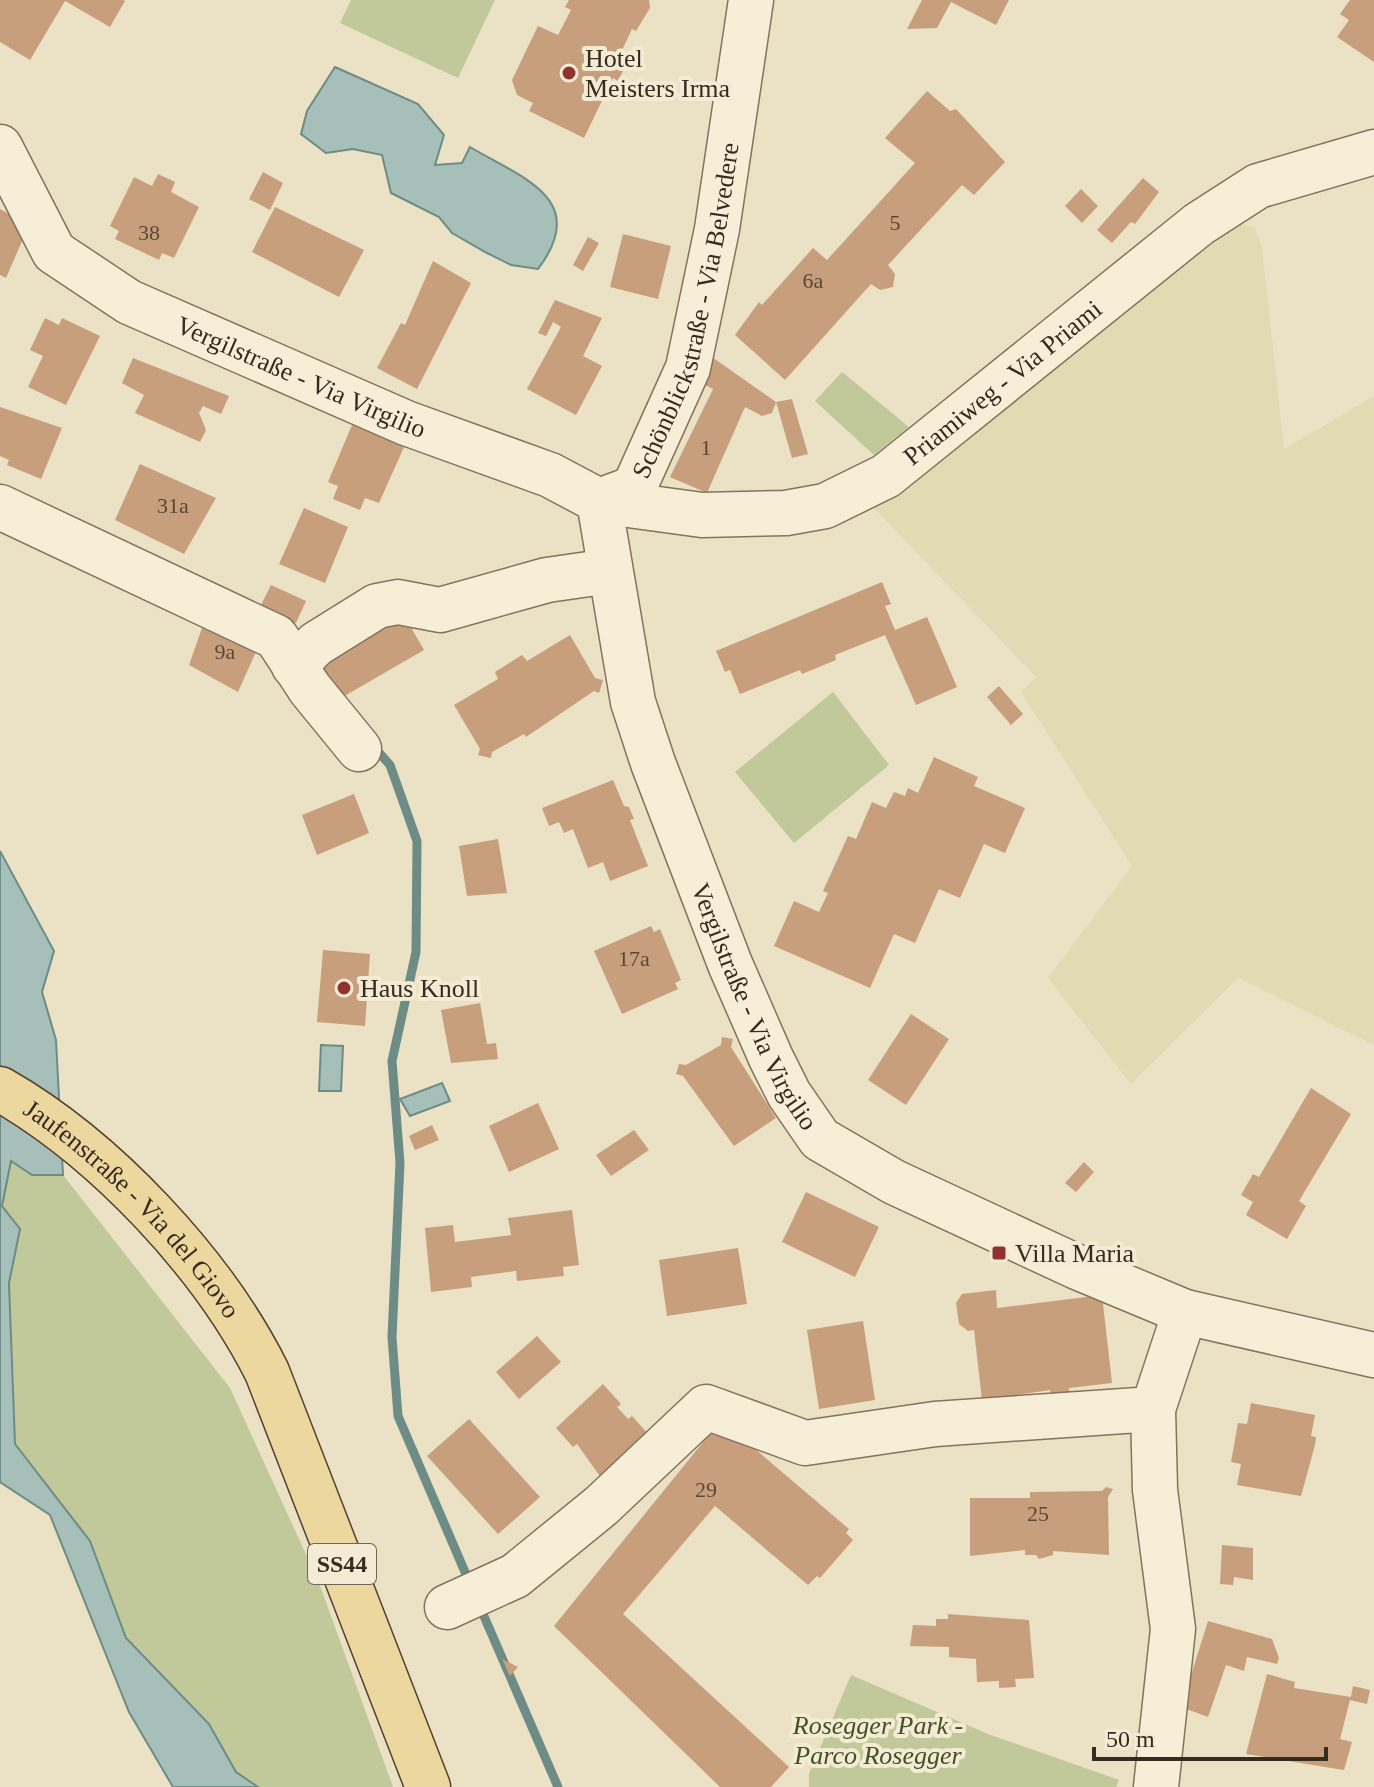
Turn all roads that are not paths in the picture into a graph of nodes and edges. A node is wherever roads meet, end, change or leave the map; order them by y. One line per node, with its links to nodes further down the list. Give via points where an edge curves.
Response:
1 (751, 0): 4 (street, Schönblickstraße - Via Belvedere, via 717,229 688,368 634,488)
2 (0, 147): 4 (street, Vergilstraße - Via Virgilio, via 54,252 129,302 406,423 550,475)
3 (1374, 152): 4 (street, Priamiweg - Via Priami, via 1258,186 1222,209 886,476 825,506 786,513 702,515)
4 (599, 501): 6 (street, Vergilstraße - Via Virgilio)
5 (0, 507): 7 (street, via 276,637)
6 (610, 571): 7 (street, via 547,580 440,610 398,602 377,606 316,644); 10 (street, Vergilstraße - Via Virgilio, via 633,702 653,763 771,1058 820,1139 894,1182)
7 (294, 666): 8 (street)
8 (359, 749)
9 (0, 1089): 14 (main road, Jaufenstraße - Via del Giovo / SS44, via 35,1108 157,1219 204,1268 253,1343)
10 (1185, 1312): 11 (street, Vergilstraße - Via Virgilio); 12 (street)
11 (1374, 1355)
12 (1153, 1409): 13 (street, via 935,1424 805,1443 706,1407 601,1506 515,1576); 15 (street, via 1155,1490 1173,1629)
13 (447, 1607)
14 (428, 1787)
15 (1156, 1787)

